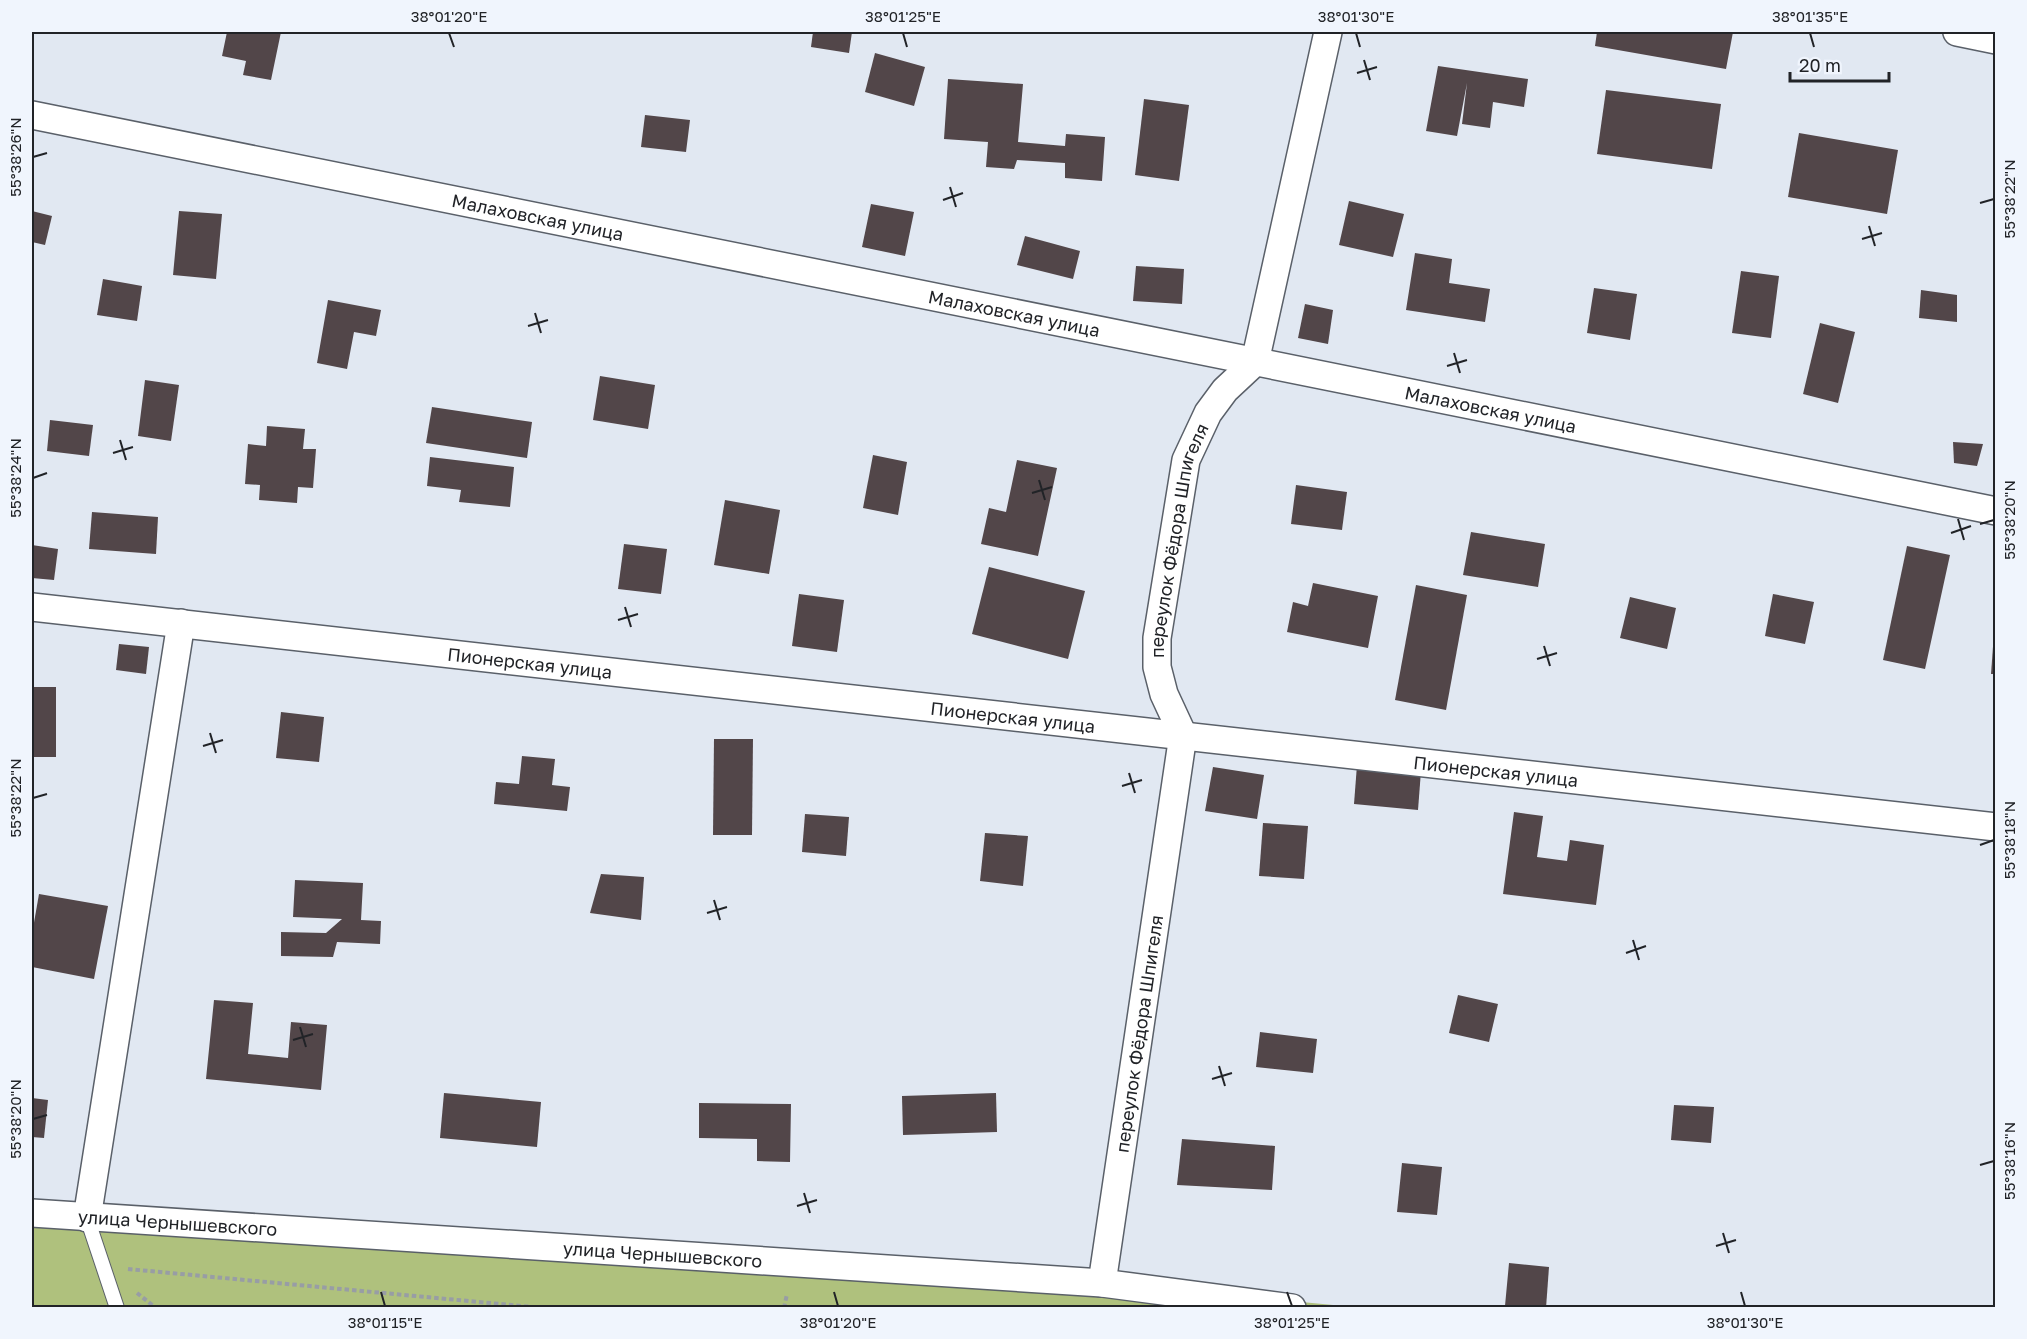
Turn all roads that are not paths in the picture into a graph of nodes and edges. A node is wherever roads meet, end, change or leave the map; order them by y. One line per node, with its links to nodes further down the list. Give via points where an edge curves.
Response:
1 (1328, 32): 5 (street)
2 (1957, 32): 3 (street)
3 (1995, 40)
4 (32, 116): 5 (street, Малаховская улица)
5 (1255, 362): 6 (street, Малаховская улица); 9 (street, переулок Фёдора Шпигеля, via 1214,405 1186,460 1157,639 1157,667 1164,694)
6 (1995, 511)
7 (32, 607): 8 (street, Пионерская улица)
8 (181, 623): 9 (street, Пионерская улица); 12 (street)
9 (1184, 735): 10 (street, Пионерская улица); 13 (street, переулок Фёдора Шпигеля)
10 (1995, 827)
11 (32, 1213): 12 (street, улица Чернышевского)
12 (87, 1218): 13 (street, улица Чернышевского); 14 (lane)
13 (1102, 1283): 15 (street, улица Чернышевского)
14 (117, 1308)
15 (1292, 1308)

